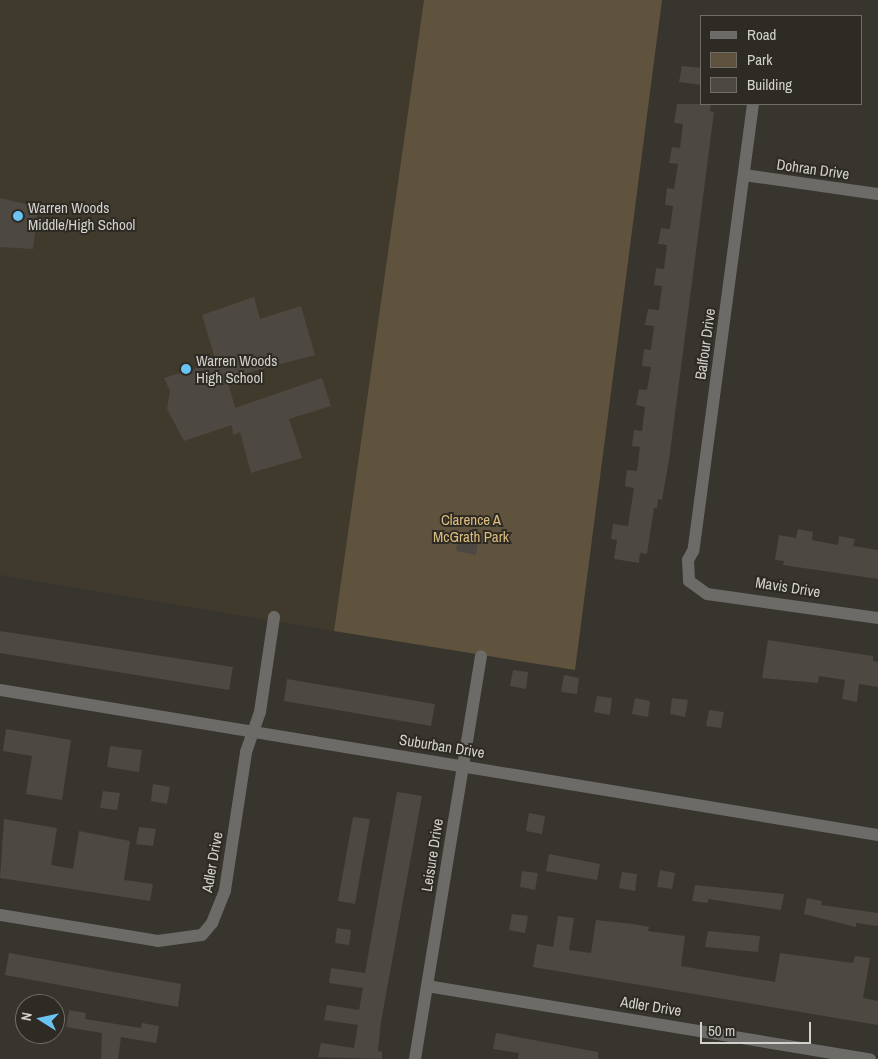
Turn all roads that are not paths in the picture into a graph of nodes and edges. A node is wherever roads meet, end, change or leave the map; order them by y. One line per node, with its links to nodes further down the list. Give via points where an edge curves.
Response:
1 (753, 105): 2 (street, Balfour Drive)
2 (744, 175): 3 (street, Dohran Drive); 4 (street, Balfour Drive, via 688,560)
3 (878, 194)
4 (693, 587): 6 (street, Mavis Drive, via 707,594)
5 (274, 617): 9 (street, Adler Drive)
6 (878, 618)
7 (481, 656): 10 (street, Leisure Drive)
8 (0, 690): 9 (street, Suburban Drive)
9 (254, 732): 10 (street, Suburban Drive); 12 (street, Adler Drive, via 246,752 225,890 212,923 202,935 158,941)
10 (463, 766): 11 (street, Suburban Drive); 13 (street, Leisure Drive)
11 (878, 835)
12 (0, 915)
13 (427, 986): 14 (street, Leisure Drive); 15 (street, Adler Drive)
14 (414, 1059)
15 (870, 1059)

